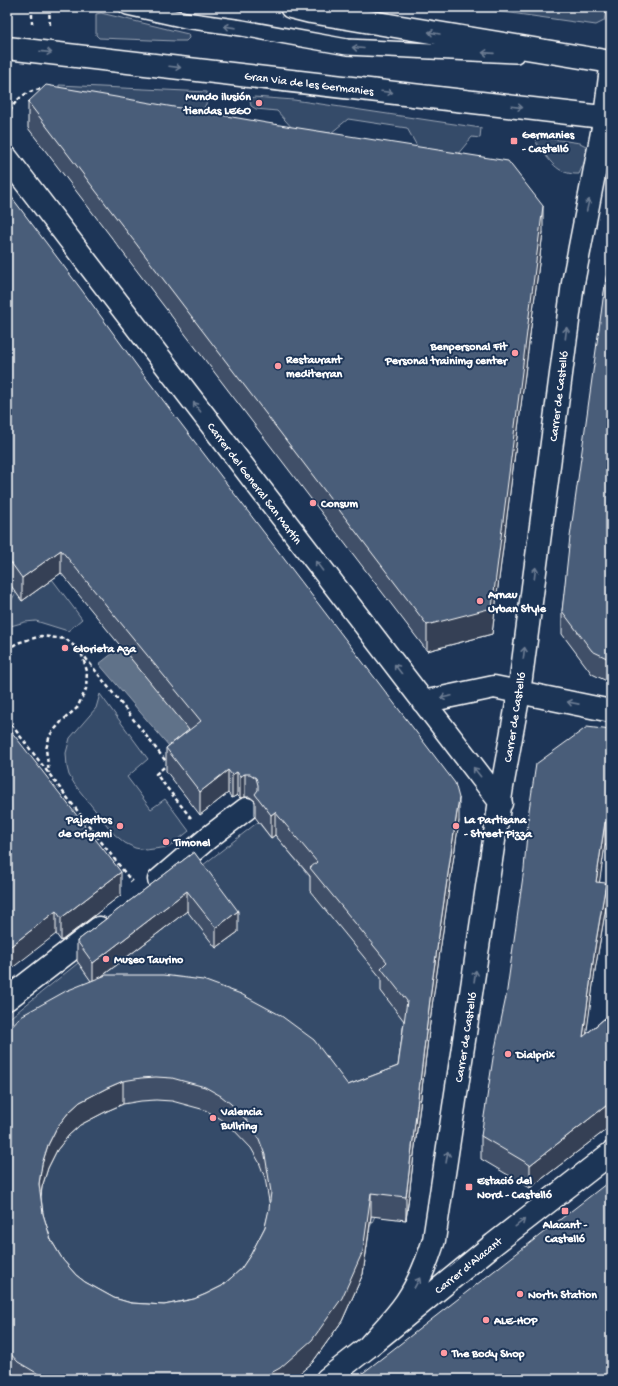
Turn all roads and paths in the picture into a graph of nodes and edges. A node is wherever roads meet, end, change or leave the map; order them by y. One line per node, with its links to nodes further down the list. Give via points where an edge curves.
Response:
1 (32, 7): 5 (path)
2 (49, 7): 6 (path)
3 (127, 7): 8 (lane, one-way to 3, via 476,52 347,47 185,20)
4 (290, 7): 8 (street, one-way to 4)
5 (32, 27)
6 (50, 27)
7 (7, 48): 12 (street, Gran Via de les Germanies, one-way to 12)
8 (611, 62)
9 (611, 68): 12 (street, Carrer de Castelló)
10 (11, 107): 11 (path)
11 (7, 108)
12 (608, 118): 16 (street, Carrer de Castelló, one-way to 12, via 573,283)
13 (8, 160): 17 (street, Carrer del General San Martín, one-way to 13)
14 (7, 650): 15 (path, via 17,643 41,636 66,639)
15 (81, 652): 20 (path, via 87,671 86,689 77,708 50,735 46,749); 23 (path, via 168,764 156,774)
16 (519, 693): 17 (street, one-way to 17, via 494,687); 18 (street, one-way to 16); 21 (street, Carrer de Castelló)
17 (422, 702): 21 (street, Carrer del General San Martín, one-way to 17)
18 (611, 711)
19 (7, 719): 20 (path)
20 (49, 773): 24 (path)
21 (501, 803): 28 (street, Carrer de Castelló, one-way to 21, via 407,1301 429,1258 434,1240)
22 (246, 809): 23 (street)
23 (208, 838): 24 (street)
24 (142, 895)
25 (118, 914): 26 (street)
26 (7, 999)
27 (611, 1153): 28 (street, Carrer d'Alacant, one-way to 27)
28 (368, 1347): 29 (street, Carrer d'Alacant)
29 (326, 1379)

